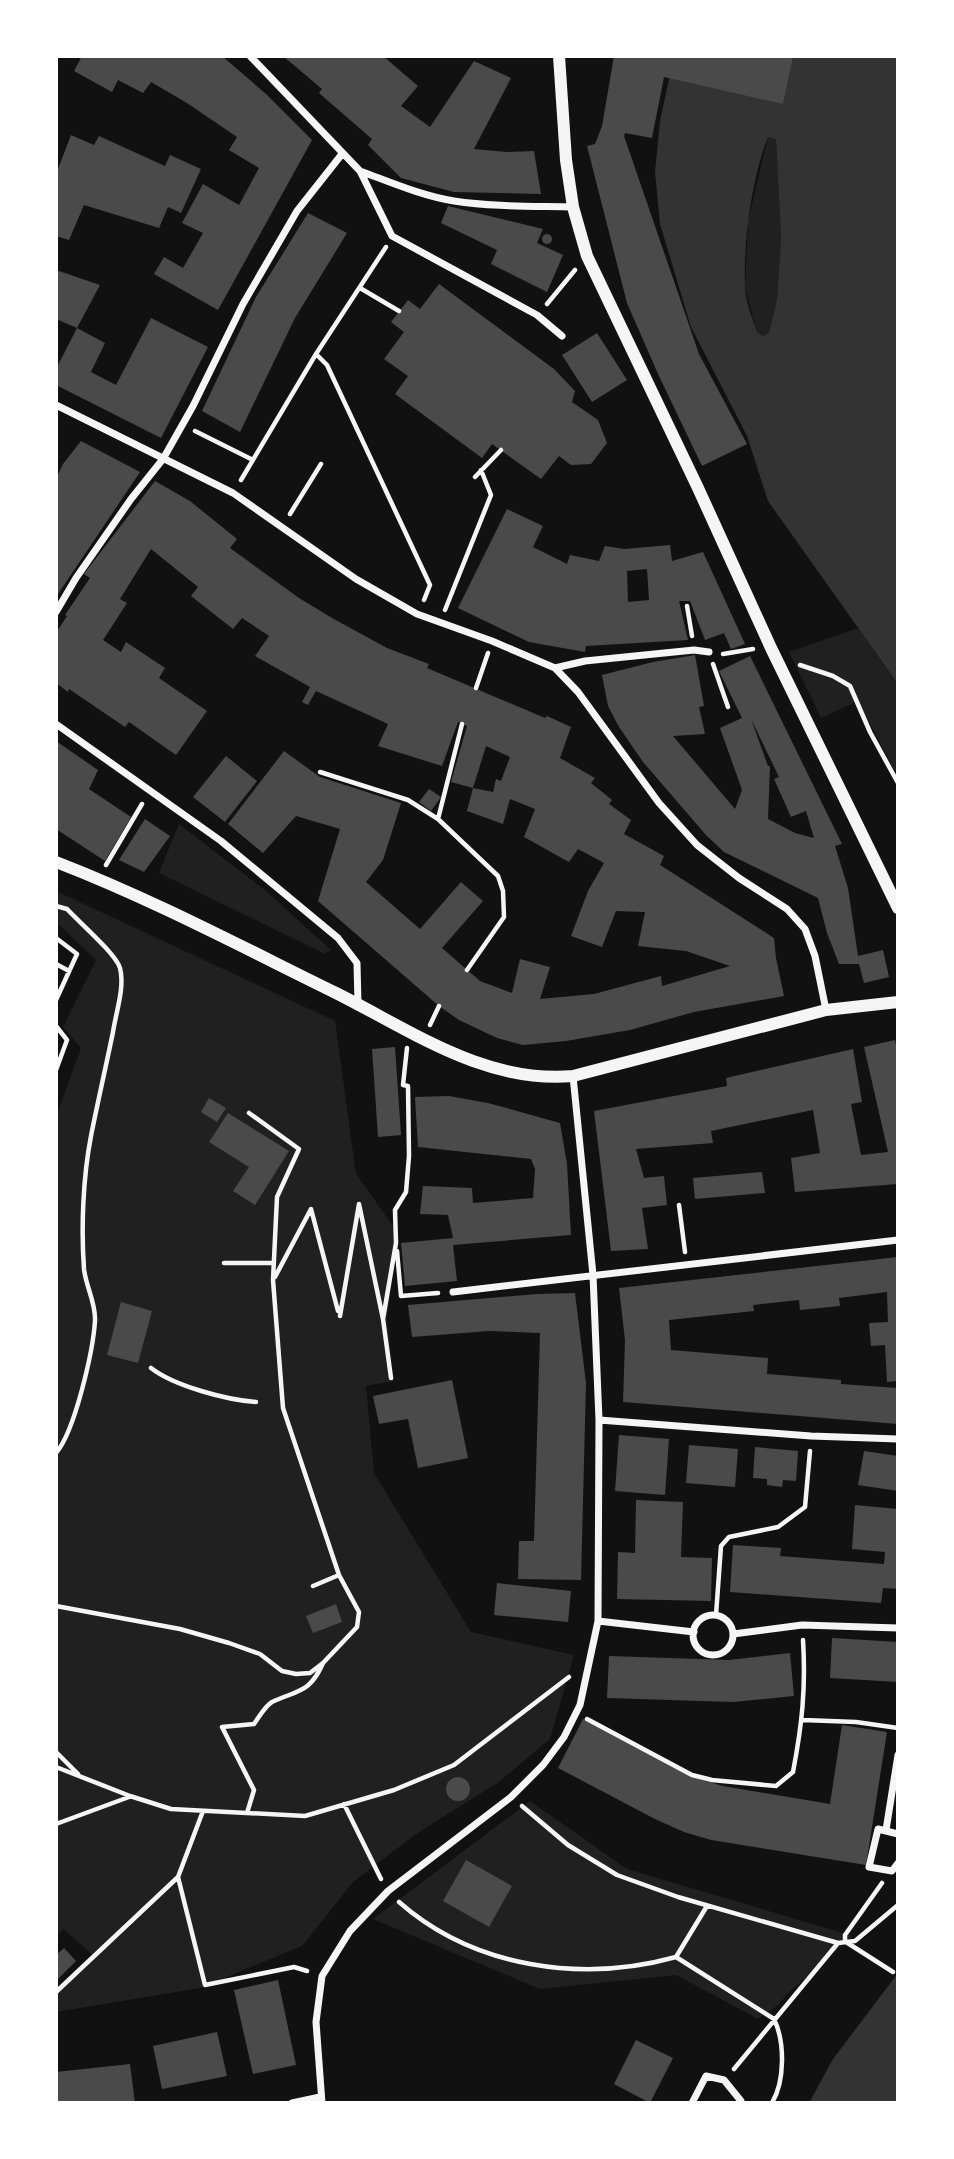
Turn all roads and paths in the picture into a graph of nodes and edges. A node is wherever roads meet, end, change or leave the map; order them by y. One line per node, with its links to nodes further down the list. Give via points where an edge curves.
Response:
1 (250, 56): 3 (street)
2 (559, 56): 5 (street)
3 (342, 154): 4 (street); 14 (street, via 297,211 243,303)
4 (360, 171): 5 (street, via 452,201); 6 (street)
5 (573, 207): 7 (street)
6 (392, 236): 8 (path); 10 (street)
7 (587, 256): 10 (path); 30 (street)
8 (360, 288): 9 (path); 12 (path)
9 (399, 311)
10 (537, 315): 11 (street)
11 (562, 336)
12 (317, 354): 17 (path); 23 (path, via 327,365)
13 (56, 405): 16 (street)
14 (182, 425): 16 (street); 17 (path)
15 (501, 450): 19 (path)
16 (163, 458): 21 (street); 25 (street)
17 (253, 460): 21 (path)
18 (321, 464): 22 (path)
19 (481, 470): 20 (path); 26 (path, via 491,495)
20 (475, 477)
21 (233, 493): 26 (street, via 356,579 418,614)
22 (298, 503)
23 (430, 585)
24 (687, 606): 28 (path)
25 (56, 612)
26 (441, 621): 27 (street)
27 (492, 641): 31 (street); 32 (path)
28 (694, 650): 29 (street); 31 (street)
29 (709, 652): 30 (path); 33 (path)
30 (773, 653): 37 (path, via 850,686); 43 (street)
31 (555, 668): 51 (street, via 697,845 787,909 805,929)
32 (476, 688)
33 (727, 707)
34 (56, 724): 38 (street)
35 (462, 724): 39 (path)
36 (320, 772): 39 (path, via 408,800)
37 (898, 783)
38 (151, 789): 41 (path); 50 (street, via 338,938 357,962)
39 (438, 819): 46 (path, via 498,876 503,891 504,917)
40 (56, 862): 41 (street)
41 (98, 878): 50 (street)
42 (56, 906): 73 (path, via 67,909 116,958 121,979 89,1147 83,1229 84,1271 95,1319 91,1354 70,1429)
43 (898, 908)
44 (56, 938): 47 (path, via 77,954)
45 (56, 964): 47 (path)
46 (467, 970)
47 (69, 971): 48 (path)
48 (56, 1000)
49 (898, 1002): 51 (street)
50 (358, 1004): 53 (street)
51 (826, 1010): 55 (street)
52 (56, 1026): 54 (path, via 67,1040)
53 (409, 1030): 55 (street, via 486,1067); 59 (path, via 402,1085 408,1086 410,1156 406,1192 395,1210)
54 (56, 1070)
55 (573, 1076): 63 (street)
56 (249, 1113): 61 (path, via 299,1149 277,1197)
57 (679, 1205): 62 (path)
58 (898, 1240): 62 (street)
59 (396, 1243): 65 (path, via 401,1296); 66 (path)
60 (224, 1263): 61 (path)
61 (274, 1263): 64 (path)
62 (686, 1264): 63 (street)
63 (593, 1275): 65 (street); 70 (street)
64 (273, 1280): 66 (path, via 311,1209 340,1316 359,1204); 74 (path, via 283,1408)
65 (453, 1292)
66 (383, 1319): 68 (path)
67 (151, 1368): 69 (path, via 162,1377 235,1401)
68 (391, 1378)
69 (256, 1402)
70 (600, 1419): 71 (street); 78 (street)
71 (811, 1436): 72 (street); 77 (path, via 804,1507 778,1527 729,1537 720,1546)
72 (898, 1439)
73 (56, 1453)
74 (339, 1575): 75 (path); 83 (path, via 359,1612 357,1627)
75 (313, 1586)
76 (56, 1606): 83 (path, via 180,1629 260,1654 282,1671 296,1674 310,1673)
77 (716, 1615): 80 (street, via 699,1621); 81 (street, via 730,1624)
78 (598, 1621): 80 (street); 84 (street)
79 (898, 1628): 81 (street, via 802,1625)
80 (694, 1632): 81 (street, via 696,1645 712,1655 729,1647)
81 (733, 1634)
82 (804, 1643): 86 (path)
83 (324, 1662): 96 (path, via 316,1680 293,1696 270,1703 254,1724 222,1727 254,1790)
84 (589, 1662): 85 (street); 94 (path, via 454,1765 394,1790)
85 (577, 1714): 86 (path, via 692,1775 776,1786 793,1772); 93 (street, via 543,1765)
86 (803, 1720): 87 (path)
87 (898, 1728)
88 (56, 1752): 91 (path)
89 (898, 1755): 98 (street)
90 (56, 1767): 91 (path)
91 (79, 1775): 92 (path)
92 (130, 1796): 95 (path, via 171,1809); 97 (path)
93 (511, 1797): 103 (street); 105 (path, via 568,1845 617,1875)
94 (344, 1804): 96 (path, via 305,1816); 103 (path)
95 (203, 1811): 96 (path); 102 (path)
96 (247, 1814)
97 (56, 1824)
98 (886, 1830): 99 (street); 101 (street, via 878,1829 869,1867)
99 (898, 1834)
100 (898, 1863): 101 (street)
101 (892, 1871): 106 (path, via 873,1893)
102 (178, 1877): 110 (path, via 205,1985 294,1967); 111 (path)
103 (388, 1891): 108 (path, via 449,1935 531,1965 592,1969); 110 (street, via 350,1931)
104 (898, 1905): 106 (path, via 855,1941)
105 (707, 1906): 107 (path); 108 (path)
106 (845, 1941): 107 (path); 109 (path)
107 (838, 1943): 112 (path)
108 (676, 1956): 112 (path)
109 (893, 1972)
110 (322, 1976): 114 (street, via 316,2022)
111 (56, 1992)
112 (774, 2019): 113 (path); 118 (path, via 780,2033 779,2090)
113 (724, 2080): 116 (street, via 706,2076); 117 (street)
114 (321, 2100): 115 (street)
115 (292, 2103)
116 (692, 2103)
117 (740, 2103)
118 (772, 2103)

